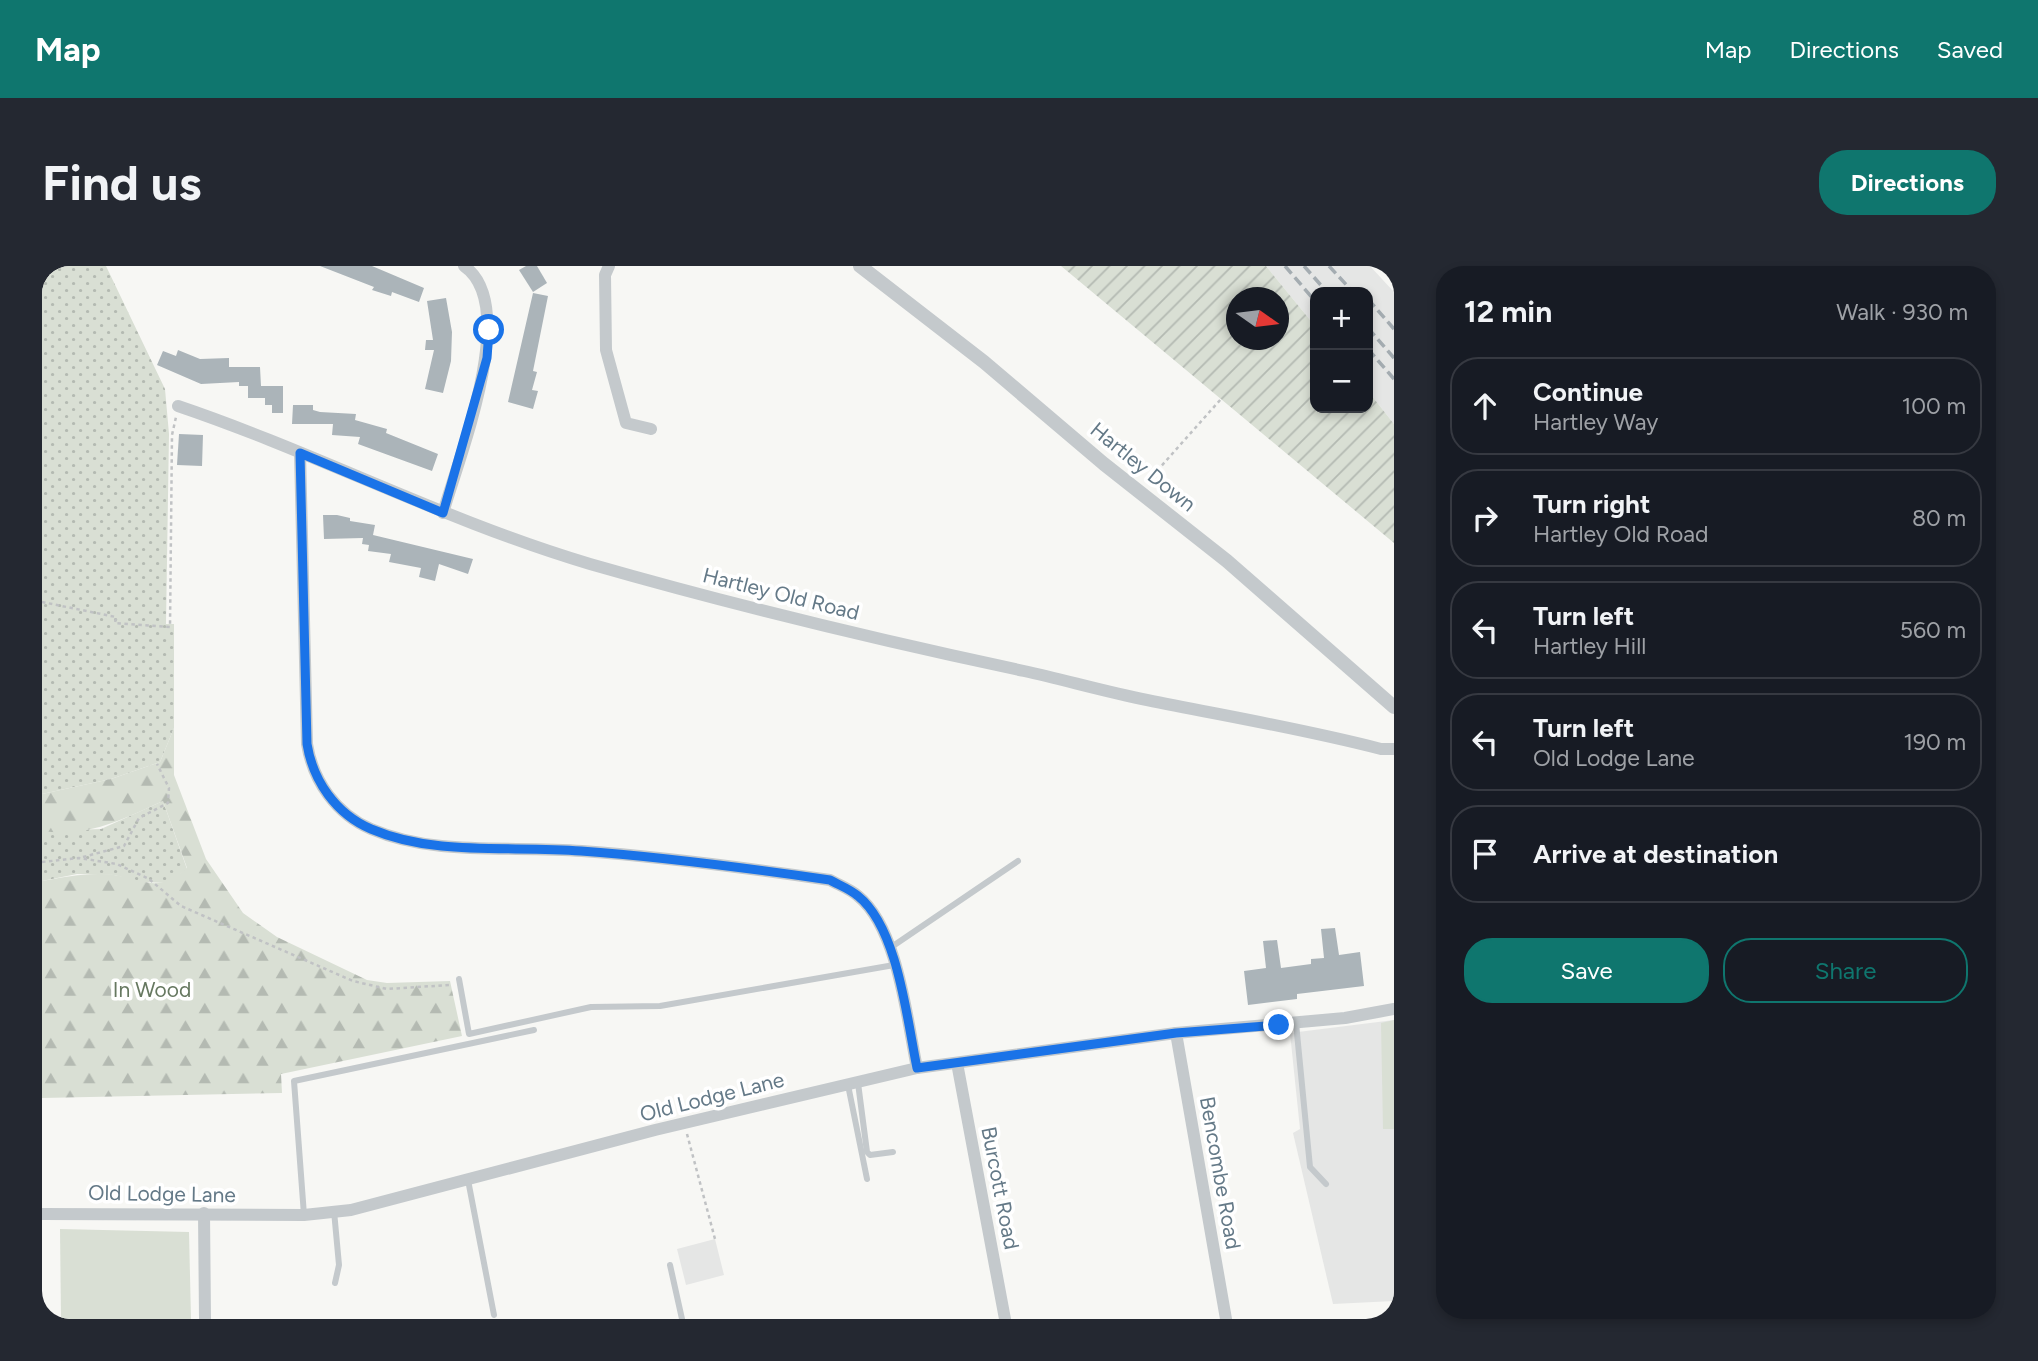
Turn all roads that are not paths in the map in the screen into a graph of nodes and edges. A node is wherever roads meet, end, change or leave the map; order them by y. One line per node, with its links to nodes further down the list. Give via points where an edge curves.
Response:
1 (464, 266): 7 (street, via 479,282 489,307 487,358)
2 (609, 266): 5 (street, via 605,275 606,350 626,423)
3 (860, 266): 8 (street, Hartley Down, via 1227,561)
4 (178, 406): 6 (street, Hartley Old Road)
5 (652, 429)
6 (300, 453): 7 (street, Hartley Old Road); 11 (street, via 307,744 311,769 345,814 372,830 424,843 579,850 830,880 859,896)
7 (443, 513): 9 (street, Hartley Old Road, via 590,564 781,616 1136,698)
8 (1394, 707)
9 (1394, 749)
10 (1018, 861): 11 (lane)
11 (890, 948): 12 (street)
12 (894, 965): 13 (lane, via 660,1006 591,1007 469,1034); 19 (street)
13 (459, 979)
14 (1394, 1009): 15 (street, Old Lodge Lane)
15 (1296, 1023): 17 (street, Old Lodge Lane); 24 (lane, via 1310,1167)
16 (534, 1030): 28 (lane, via 294,1082)
17 (1176, 1033): 18 (street, Old Lodge Lane); 35 (street, Bencombe Road)
18 (957, 1063): 19 (street, Old Lodge Lane); 34 (street, Burcott Road)
19 (917, 1068): 20 (street, Old Lodge Lane)
20 (852, 1082): 21 (lane, via 867,1152); 22 (street, Old Lodge Lane); 23 (lane)
21 (893, 1152)
22 (468, 1179): 25 (street, Old Lodge Lane); 31 (lane)
23 (867, 1179)
24 (1326, 1184)
25 (334, 1212): 28 (street, Old Lodge Lane); 30 (lane, via 339,1265)
26 (204, 1213): 27 (street, Old Lodge Lane); 28 (street, Old Lodge Lane); 32 (street)
27 (42, 1214)
28 (304, 1215)
29 (670, 1265): 33 (lane)
30 (335, 1283)
31 (494, 1315)
32 (205, 1319)
33 (682, 1319)
34 (1005, 1319)
35 (1226, 1319)

